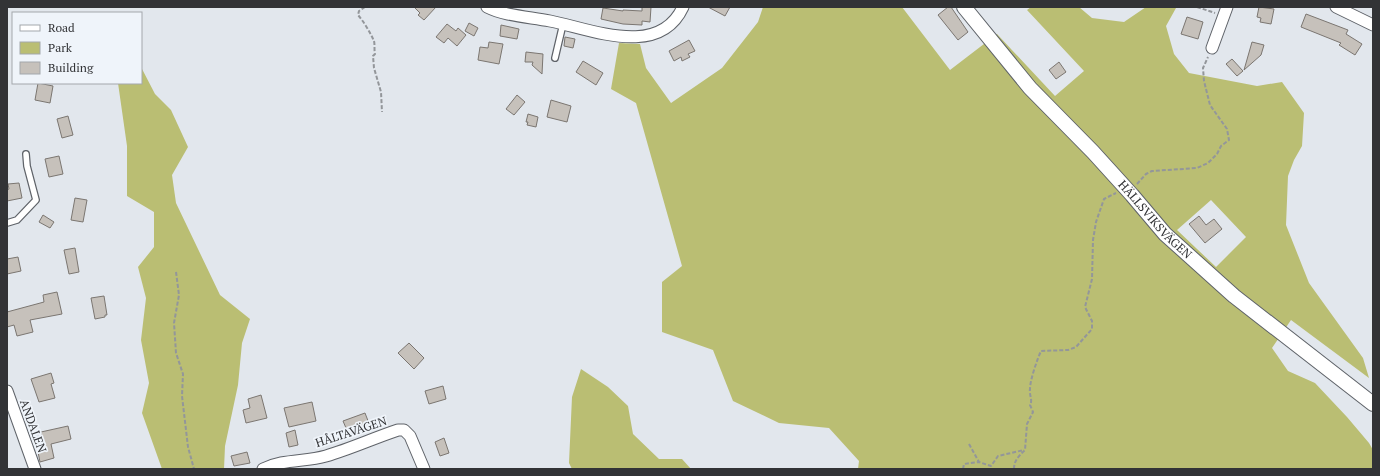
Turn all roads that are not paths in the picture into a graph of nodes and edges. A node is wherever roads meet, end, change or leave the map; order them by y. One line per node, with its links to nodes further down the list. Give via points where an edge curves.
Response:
1 (487, 7): 6 (street)
2 (683, 7): 6 (street, via 672,24 644,36 617,36)
3 (964, 7): 13 (street, HÄLLSVIKSVÄGEN, via 1030,88 1130,186 1165,234 1234,296)
4 (1336, 7): 7 (street)
5 (1225, 12): 8 (street)
6 (563, 24): 9 (lane)
7 (1373, 25)
8 (1212, 48)
9 (555, 58)
10 (26, 154): 11 (lane, via 36,200 17,220)
11 (7, 223)
12 (7, 391): 14 (street, ANDALEN)
13 (1373, 404)
14 (35, 469)
15 (263, 469): 16 (street, HÅLTAVÄGEN, via 286,462 326,456 404,430 410,436)
16 (424, 469)

